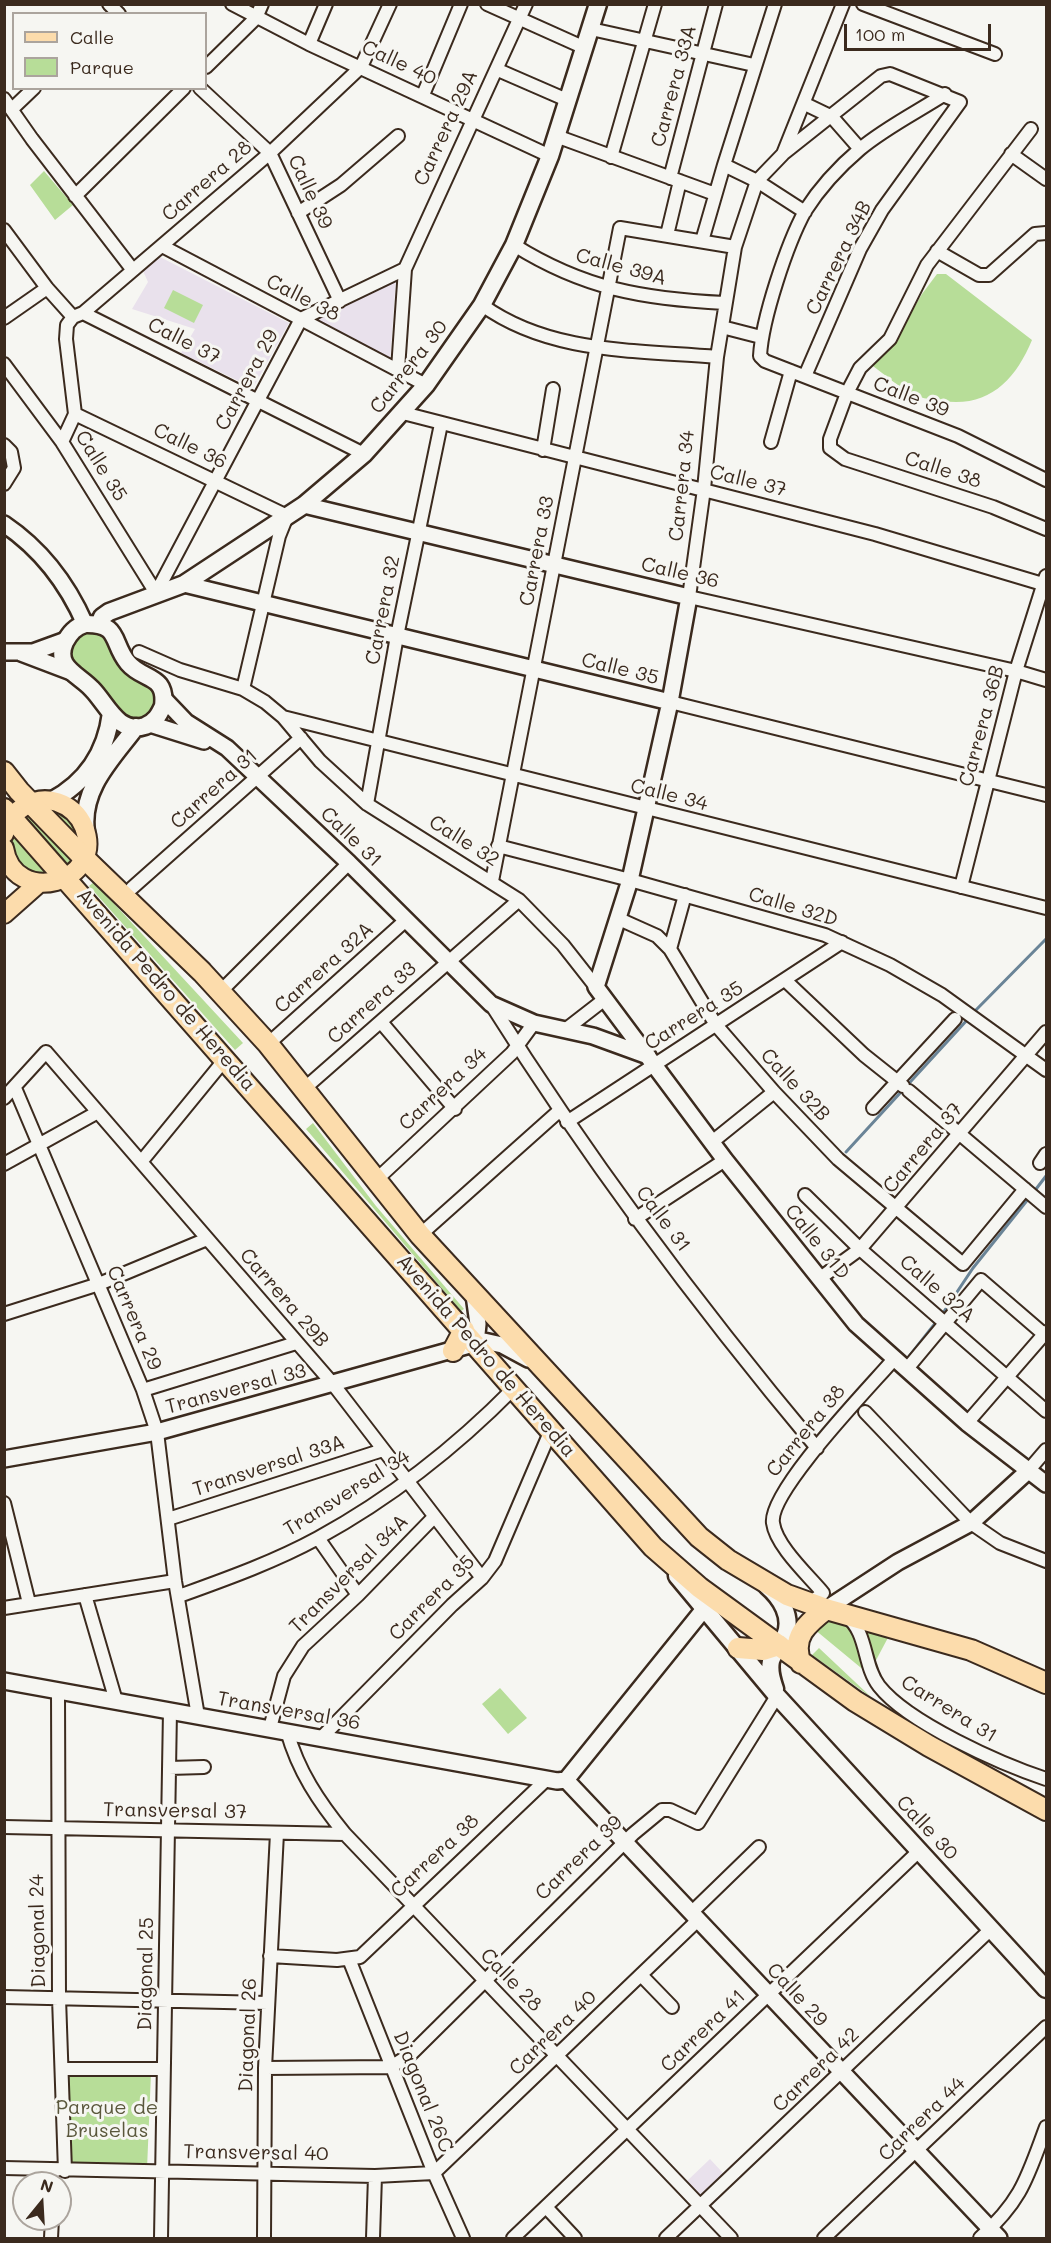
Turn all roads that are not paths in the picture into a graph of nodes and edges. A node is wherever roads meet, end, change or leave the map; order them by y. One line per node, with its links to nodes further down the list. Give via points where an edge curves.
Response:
1 (232, 4): 15 (street, Calle 40)
2 (262, 4): 15 (street)
3 (326, 4): 19 (street)
4 (390, 4): 25 (street)
5 (461, 4): 31 (street)
6 (487, 4): 16 (street)
7 (526, 4): 16 (street, Carrera 29A)
8 (598, 4): 17 (main road, Carrera 30)
9 (655, 4): 18 (street)
10 (716, 4): 21 (street, Carrera 33A)
11 (775, 4): 23 (street)
12 (843, 4): 34 (street, Carrera 34)
13 (863, 4): 14 (street)
14 (886, 8): 22 (street)
15 (256, 18): 19 (street, Calle 40); 24 (street)
16 (520, 19): 20 (street); 26 (street, Carrera 29A)
17 (591, 29): 18 (street); 20 (main road, Carrera 30)
18 (644, 41): 21 (street); 45 (street)
19 (309, 44): 25 (street, Calle 40)
20 (585, 48): 32 (main road, Carrera 30)
21 (703, 53): 23 (street); 47 (street, Carrera 33A)
22 (995, 54)
23 (754, 65): 46 (street)
24 (207, 66)
25 (361, 68): 31 (street, Calle 40); 41 (street, Carrera 28)
26 (498, 70): 32 (street); 36 (street, Carrera 29A)
27 (31, 90): 33 (street)
28 (182, 90): 51 (street)
29 (202, 90): 41 (street, Calle 39)
30 (945, 94): 35 (street, via 890,74 881,76); 40 (street); 79 (street, Carrera 34B, via 959,100 959,105 882,210 860,249)
31 (423, 95): 36 (street, Calle 40)
32 (567, 100): 39 (main road, Carrera 30)
33 (8, 104): 51 (street)
34 (805, 104): 35 (street); 42 (street, Carrera 34)
35 (832, 117): 40 (street); 42 (street)
36 (473, 119): 44 (street, Calle 40); 63 (street, Carrera 29A)
37 (1031, 129): 43 (street)
38 (398, 136): 53 (street, via 341,185)
39 (556, 136): 44 (main road, Carrera 30); 45 (street)
40 (860, 149): 52 (street)
41 (270, 153): 53 (street, Calle 39); 59 (street, Carrera 28)
42 (783, 154): 49 (street, Carrera 34)
43 (1011, 154): 48 (street); 61 (street)
44 (550, 156): 58 (main road, Carrera 30)
45 (611, 157): 47 (street)
46 (724, 165): 49 (street); 50 (street)
47 (675, 179): 50 (street); 55 (street, Carrera 33A)
48 (1047, 179)
49 (757, 182): 52 (street); 60 (street, Carrera 34)
50 (715, 194): 57 (street)
51 (75, 196): 62 (street)
52 (805, 212): 73 (street, via 779,274)
53 (298, 213): 66 (street, Calle 39)
54 (1047, 233): 61 (street, via 1035,234 989,275 979,275)
55 (667, 235): 57 (street); 65 (street, Carrera 33, via 620,228)
56 (7, 239): 64 (street)
57 (702, 241): 60 (street)
58 (514, 245): 65 (street, Calle 39A, via 573,276); 68 (main road, Carrera 30)
59 (162, 246): 62 (street, Carrera 28); 71 (street, Calle 38)
60 (735, 247): 67 (street, Carrera 34)
61 (937, 251): 82 (street, via 890,339 860,368)
62 (132, 269): 69 (street, Carrera 28)
63 (405, 269): 66 (street, Carrera 29); 77 (street)
64 (47, 288): 69 (street); 70 (street)
65 (608, 288): 67 (street, Calle 39A, via 664,300); 74 (street, Carrera 33)
66 (340, 301): 71 (street, Carrera 29)
67 (725, 303): 72 (street, Carrera 34)
68 (482, 305): 74 (street, via 539,336); 80 (main road, Carrera 30)
69 (78, 315): 83 (street, Calle 37); 85 (street, via 68,325 66,339)
70 (4, 318)
71 (302, 319): 77 (street, Calle 38); 83 (street, Carrera 29)
72 (722, 327): 73 (street); 75 (street, Carrera 34)
73 (761, 337): 78 (street, Calle 39, via 760,356)
74 (597, 347): 75 (street); 92 (street, Carrera 33)
75 (717, 357): 96 (street, Carrera 34)
76 (4, 364): 87 (street, Calle 35)
77 (398, 369): 80 (street, Calle 38)
78 (791, 371): 79 (street, Calle 39); 88 (street)
79 (805, 376): 82 (street, Calle 39)
80 (426, 385): 84 (main road, Carrera 30)
81 (553, 389): 90 (street)
82 (847, 393): 93 (street, Calle 39, via 958,436); 100 (street, Calle 38, via 830,439 830,448 845,459 993,507)
83 (258, 400): 91 (street, Calle 37); 94 (street, Carrera 29)
84 (403, 413): 86 (street, Calle 37); 91 (main road, Carrera 30)
85 (75, 414): 87 (street); 94 (street, Calle 36)
86 (441, 424): 90 (street, Calle 37); 101 (street, Carrera 32)
87 (62, 442): 105 (street, Calle 35)
88 (771, 442)
89 (4, 445): 95 (street, via 11,452 14,468)
90 (543, 450): 92 (street, Calle 37)
91 (364, 454): 97 (main road, Carrera 30)
92 (575, 458): 96 (street, Calle 37); 102 (street, Carrera 33)
93 (1047, 480)
94 (216, 482): 98 (street, Calle 36); 105 (street, Carrera 29)
95 (4, 484)
96 (704, 489): 103 (street, Calle 37); 106 (street, Carrera 34)
97 (304, 506): 98 (main road, Carrera 30); 101 (street, Calle 36)
98 (287, 516): 104 (main road, Carrera 30); 107 (street)
99 (4, 524): 108 (street, via 28,540)
100 (1047, 529)
101 (418, 532): 102 (street, Calle 36); 109 (street, Carrera 32)
102 (554, 565): 106 (street, Calle 36); 114 (street, Carrera 33)
103 (1046, 582): 115 (street, Carrera 36B)
104 (184, 584): 105 (main road, Carrera 30); 107 (street, Calle 35)
105 (156, 594): 108 (main road, Carrera 30, via 105,614)
106 (689, 597): 115 (street, Calle 36); 120 (street, Carrera 34)
107 (263, 603): 109 (street, Calle 35); 118 (street)
108 (92, 624): 110 (main road, Carrera 30, via 76,627); 119 (main road, via 112,632 129,665 158,682)
109 (397, 636): 114 (street, Calle 35); 125 (street, Carrera 32)
110 (66, 640): 113 (street); 116 (main road, via 63,660)
111 (4, 652): 113 (street)
112 (139, 652): 118 (street, via 180,670)
113 (21, 653): 116 (street)
114 (533, 669): 120 (street, Calle 35); 128 (street, Carrera 33)
115 (1016, 671): 117 (street, Calle 36); 130 (street, Carrera 36B)
116 (71, 672): 121 (main road, via 90,687)
117 (1047, 680)
118 (243, 689): 122 (street)
119 (164, 699): 123 (main road, via 160,713); 129 (street, Calle 31, via 186,722 227,748)
120 (670, 702): 130 (street, Calle 35); 134 (street, Carrera 34)
121 (111, 713): 123 (main road, via 119,722); 132 (main road, via 98,758 78,783)
122 (283, 717): 124 (street); 125 (street, Calle 34)
123 (143, 725): 129 (street, Calle 31, via 208,743); 136 (main road, via 90,791 85,809)
124 (301, 738): 129 (street, Carrera 31); 133 (street, Calle 32)
125 (379, 742): 128 (street, Calle 34); 133 (street, Carrera 32)
126 (4, 764): 132 (highway)
127 (4, 772): 132 (highway, Avenida Pedro de Heredia)
128 (512, 776): 134 (street, Calle 34); 137 (street, Carrera 33)
129 (258, 777): 139 (street, Calle 31); 144 (street, Carrera 31)
130 (988, 780): 131 (street, Calle 35); 143 (street, Carrera 36B)
131 (1047, 795)
132 (41, 801): 135 (main road); 136 (highway, Avenida Pedro de Heredia)
133 (367, 804): 142 (street, Calle 32)
134 (647, 810): 140 (street, Carrera 34); 143 (street, Calle 34)
135 (7, 821): 141 (highway, Avenida Pedro de Heredia)
136 (86, 845): 141 (main road); 144 (highway); 154 (highway, Avenida Pedro de Heredia)
137 (498, 846): 140 (street, Calle 32D); 142 (street, Carrera 33)
138 (4, 848): 141 (main road, via 14,869 30,880)
139 (350, 863): 150 (street, Calle 31); 156 (street)
140 (630, 880): 145 (street, Calle 32D); 149 (street, Carrera 34)
141 (53, 881): 148 (main road); 168 (highway, Avenida Pedro de Heredia, via 97,912)
142 (492, 881): 146 (street, Calle 32)
143 (961, 887): 147 (street, Calle 34)
144 (132, 888): 154 (highway, via 165,920)
145 (684, 895): 151 (street, Calle 32D); 152 (street)
146 (519, 900): 153 (street, Carrera 33); 157 (street, Calle 32, via 563,945)
147 (1047, 908)
148 (4, 914)
149 (619, 919): 152 (street, Calle 32B, via 657,936); 157 (street, Carrera 34)
150 (406, 920): 153 (street, Calle 31); 165 (street, Carrera 32A)
151 (842, 942): 155 (street, Carrera 35); 159 (street, Calle 32D, via 942,995)
152 (670, 949): 162 (street, Calle 32B)
153 (447, 963): 158 (street, Calle 31); 160 (street, Carrera 33)
154 (202, 972): 156 (highway, Avenida Pedro de Heredia)
155 (786, 981): 162 (street, Carrera 35); 171 (street)
156 (220, 992): 165 (highway, Avenida Pedro de Heredia)
157 (600, 993): 163 (street); 169 (street, Calle 31D)
158 (491, 1004): 161 (street, Calle 31); 166 (street, Calle 31)
159 (959, 1015): 167 (street, Calle 32D, via 976,1020); 171 (street)
160 (381, 1022): 173 (street, Carrera 33); 177 (street)
161 (534, 1023): 163 (street, Calle 31); 166 (street, Carrera 34)
162 (716, 1025): 169 (street, Carrera 35); 174 (street, Calle 32B)
163 (565, 1030): 169 (street, Calle 31, via 593,1036)
164 (1047, 1032): 167 (street, Carrera 37)
165 (268, 1044): 173 (highway, Avenida Pedro de Heredia)
166 (517, 1046): 177 (street, Carrera 34); 178 (street, Calle 31)
167 (1027, 1055): 170 (street, Calle 32D); 181 (street, Carrera 37)
168 (226, 1058): 185 (street); 202 (highway, Avenida Pedro de Heredia)
169 (651, 1060): 180 (street, Carrera 35); 182 (street, Calle 31D)
170 (1047, 1070)
171 (903, 1086): 176 (street); 181 (street)
172 (15, 1088): 175 (street); 179 (street, Carrera 29B, via 46,1052); 183 (street, Carrera 29)
173 (305, 1088): 187 (highway, Avenida Pedro de Heredia)
174 (774, 1092): 182 (street); 191 (street, Calle 32B, via 838,1159)
175 (4, 1098)
176 (873, 1108)
177 (455, 1109): 187 (street, Carrera 34)
178 (559, 1111): 180 (street, Calle 31); 193 (street)
179 (98, 1112): 183 (street); 185 (street, Carrera 29B)
180 (567, 1122): 192 (street, Calle 31)
181 (960, 1134): 188 (street); 191 (street, Carrera 37)
182 (712, 1142): 184 (street, Calle 31D)
183 (39, 1146): 186 (street); 197 (street, Carrera 29)
184 (725, 1160): 192 (street); 196 (street, Calle 31D)
185 (141, 1162): 194 (street, Carrera 29B)
186 (4, 1164)
187 (375, 1181): 193 (highway, Avenida Pedro de Heredia)
188 (1026, 1190): 190 (street); 191 (street, Calle 32B, via 963,1264)
189 (805, 1195): 195 (street, Calle 32A)
190 (1043, 1204)
191 (897, 1208): 195 (street, Carrera 37)
192 (635, 1219): 217 (street, Calle 31)
193 (420, 1236): 198 (highway, Avenida Pedro de Heredia)
194 (207, 1239): 197 (street); 203 (street, Carrera 29B)
195 (860, 1249): 196 (street, Carrera 37); 200 (street, Calle 32A)
196 (819, 1279): 205 (street, Calle 31D, via 856,1324)
197 (99, 1284): 199 (street); 211 (street, Carrera 29)
198 (474, 1295): 202 (street, via 478,1318); 207 (highway, Avenida Pedro de Heredia)
199 (4, 1314)
200 (942, 1319): 201 (street, via 981,1280); 206 (street); 208 (street, Calle 32A)
201 (1046, 1334): 208 (street)
202 (470, 1337): 204 (highway); 207 (street, via 502,1345); 210 (highway, Avenida Pedro de Heredia)
203 (296, 1343): 209 (street, Carrera 29B); 211 (street)
204 (453, 1351): 209 (street, Transversal 33)
205 (894, 1359): 206 (street, Calle 31D); 217 (street, Carrera 38)
206 (906, 1370): 214 (street, Calle 31D)
207 (545, 1371): 232 (highway, Avenida Pedro de Heredia, via 682,1521)
208 (1008, 1377): 212 (street, Calle 32A); 214 (street)
209 (333, 1384): 216 (street, Transversal 33); 218 (street, Carrera 29B)
210 (514, 1388): 215 (highway, Avenida Pedro de Heredia); 222 (street, Transversal 34, via 460,1440)
211 (143, 1390): 216 (street, Carrera 29)
212 (1047, 1411)
213 (865, 1412): 227 (street)
214 (967, 1424): 221 (street, Calle 31D)
215 (551, 1430): 230 (highway, Avenida Pedro de Heredia); 233 (street, Carrera 35, via 505,1543)
216 (157, 1432): 220 (street, Transversal 33); 226 (street, Carrera 29)
217 (817, 1448): 239 (street, Carrera 38, via 779,1497 772,1523 780,1542)
218 (383, 1450): 222 (street, Carrera 29B); 226 (street, Transversal 33A)
219 (1047, 1450): 221 (street)
220 (4, 1460)
221 (1028, 1471): 223 (street, Calle 31D); 227 (street)
222 (407, 1482): 225 (street, Carrera 29B); 229 (street, Transversal 34)
223 (1047, 1484)
224 (4, 1503): 228 (street)
225 (434, 1517): 233 (street, Carrera 29B); 236 (street, Transversal 34A)
226 (168, 1519): 234 (street, Carrera 29)
227 (971, 1523): 231 (street, via 1000,1543); 239 (street)
228 (8, 1536): 238 (street)
229 (318, 1538): 236 (street); 237 (street, Transversal 34, via 250,1570)
230 (653, 1547): 241 (main road, Calle 30); 242 (highway, Avenida Pedro de Heredia, via 700,1588)
231 (1047, 1561)
232 (751, 1575): 239 (highway, Avenida Pedro de Heredia, via 780,1592); 242 (main road, via 772,1591 787,1614 787,1628)
233 (482, 1578): 254 (street, Carrera 35)
234 (175, 1581): 235 (street); 237 (street, Carrera 29)
235 (85, 1595): 238 (street); 249 (street)
236 (358, 1595): 252 (street, Transversal 34A, via 303,1646 284,1676)
237 (178, 1596): 251 (street, Carrera 29)
238 (29, 1604): 240 (street)
239 (825, 1605): 244 (highway, via 801,1634 797,1648); 246 (highway, Avenida Pedro de Heredia, via 971,1650); 258 (street, Carrera 31, via 856,1625 878,1685 899,1706 986,1755)
240 (4, 1608)
241 (704, 1609): 243 (main road, Calle 30); 259 (street)
242 (779, 1645): 243 (highway, via 763,1650); 244 (highway, Avenida Pedro de Heredia); 248 (main road, via 770,1670)
243 (738, 1648): 248 (main road, Calle 30)
244 (801, 1663): 260 (highway, Avenida Pedro de Heredia, via 878,1716)
245 (4, 1681): 247 (street, Transversal 36)
246 (1047, 1683)
247 (58, 1691): 249 (street, Transversal 36); 262 (street, Diagonal 24)
248 (777, 1696): 266 (street, Carrera 39, via 698,1823 677,1812 662,1810); 268 (main road, Calle 30)
249 (116, 1701): 250 (street, Transversal 36)
250 (170, 1711): 251 (street, Transversal 36); 256 (street, Diagonal 25)
251 (198, 1716): 252 (street, Transversal 36)
252 (270, 1728): 253 (street, Transversal 36)
253 (287, 1731): 254 (street, Transversal 36); 265 (street, Calle 28, via 311,1790)
254 (321, 1738): 257 (street, Transversal 36)
255 (204, 1767): 256 (street)
256 (169, 1768): 263 (street, Diagonal 25)
257 (548, 1779): 259 (street, Transversal 36); 269 (street, Carrera 38)
258 (1047, 1779)
259 (566, 1780): 266 (street, Calle 29)
260 (1047, 1810)
261 (4, 1827): 262 (street, Transversal 37)
262 (56, 1828): 263 (street, Transversal 37); 279 (street, Diagonal 24)
263 (168, 1830): 264 (street, Transversal 37); 280 (street, Diagonal 25)
264 (277, 1833): 265 (street, Transversal 37); 272 (street, Diagonal 26)
265 (345, 1834): 269 (street, Calle 28)
266 (624, 1842): 270 (street, Calle 29); 275 (street, Carrera 39)
267 (759, 1847): 270 (street, Carrera 40)
268 (919, 1851): 271 (main road, Calle 30); 277 (street, Carrera 41)
269 (413, 1906): 273 (street, Carrera 38, via 360,1957); 275 (street, Calle 28)
270 (695, 1916): 274 (street, Carrera 40); 277 (street, Calle 29)
271 (991, 1929): 276 (main road, Calle 30); 289 (street, Carrera 42)
272 (270, 1956): 273 (street); 281 (street, Diagonal 26)
273 (349, 1959): 285 (street, Diagonal 26C)
274 (642, 1975): 282 (street); 284 (street, Carrera 40)
275 (485, 1981): 284 (street, Calle 28); 285 (street, Carrera 39, via 411,2055)
276 (1047, 1989)
277 (769, 1995): 289 (street, Calle 29); 291 (street, Carrera 41)
278 (4, 1997): 279 (street)
279 (59, 1998): 280 (street); 287 (street, Diagonal 24)
280 (165, 1999): 281 (street); 288 (street, Diagonal 25)
281 (268, 2003): 286 (street, Diagonal 26)
282 (672, 2007)
283 (1047, 2027): 292 (street, Carrera 44)
284 (558, 2057): 291 (street, Calle 28); 298 (street, Carrera 40)
285 (391, 2067): 286 (street); 298 (street, Diagonal 26C)
286 (265, 2068): 297 (street, Diagonal 26)
287 (63, 2069): 288 (street); 295 (street, Diagonal 24)
288 (164, 2069): 296 (street, Diagonal 25)
289 (842, 2073): 292 (street, Calle 29); 301 (street, Carrera 42)
290 (1047, 2127): 303 (street, via 1020,2194)
291 (628, 2131): 301 (street, Calle 28); 302 (street, Carrera 41)
292 (917, 2152): 303 (street, Calle 29); 312 (street, Carrera 44)
293 (4, 2168): 294 (street, Transversal 40)
294 (27, 2171)
295 (57, 2171)
296 (162, 2171): 297 (street, Transversal 40); 299 (street, Transversal 40); 304 (street, Diagonal 25)
297 (265, 2172): 300 (street, Transversal 40); 305 (street, Diagonal 26)
298 (434, 2173): 300 (street, Transversal 40); 307 (street, Diagonal 26C)
299 (72, 2174)
300 (375, 2176): 306 (street)
301 (700, 2206): 310 (street, Carrera 42); 311 (street, Calle 28)
302 (546, 2207): 308 (street, Carrera 41); 309 (street)
303 (990, 2235)
304 (160, 2238)
305 (264, 2238)
306 (373, 2238)
307 (463, 2238)
308 (513, 2238)
309 (575, 2238)
310 (666, 2238)
311 (731, 2238)
312 (824, 2238)

